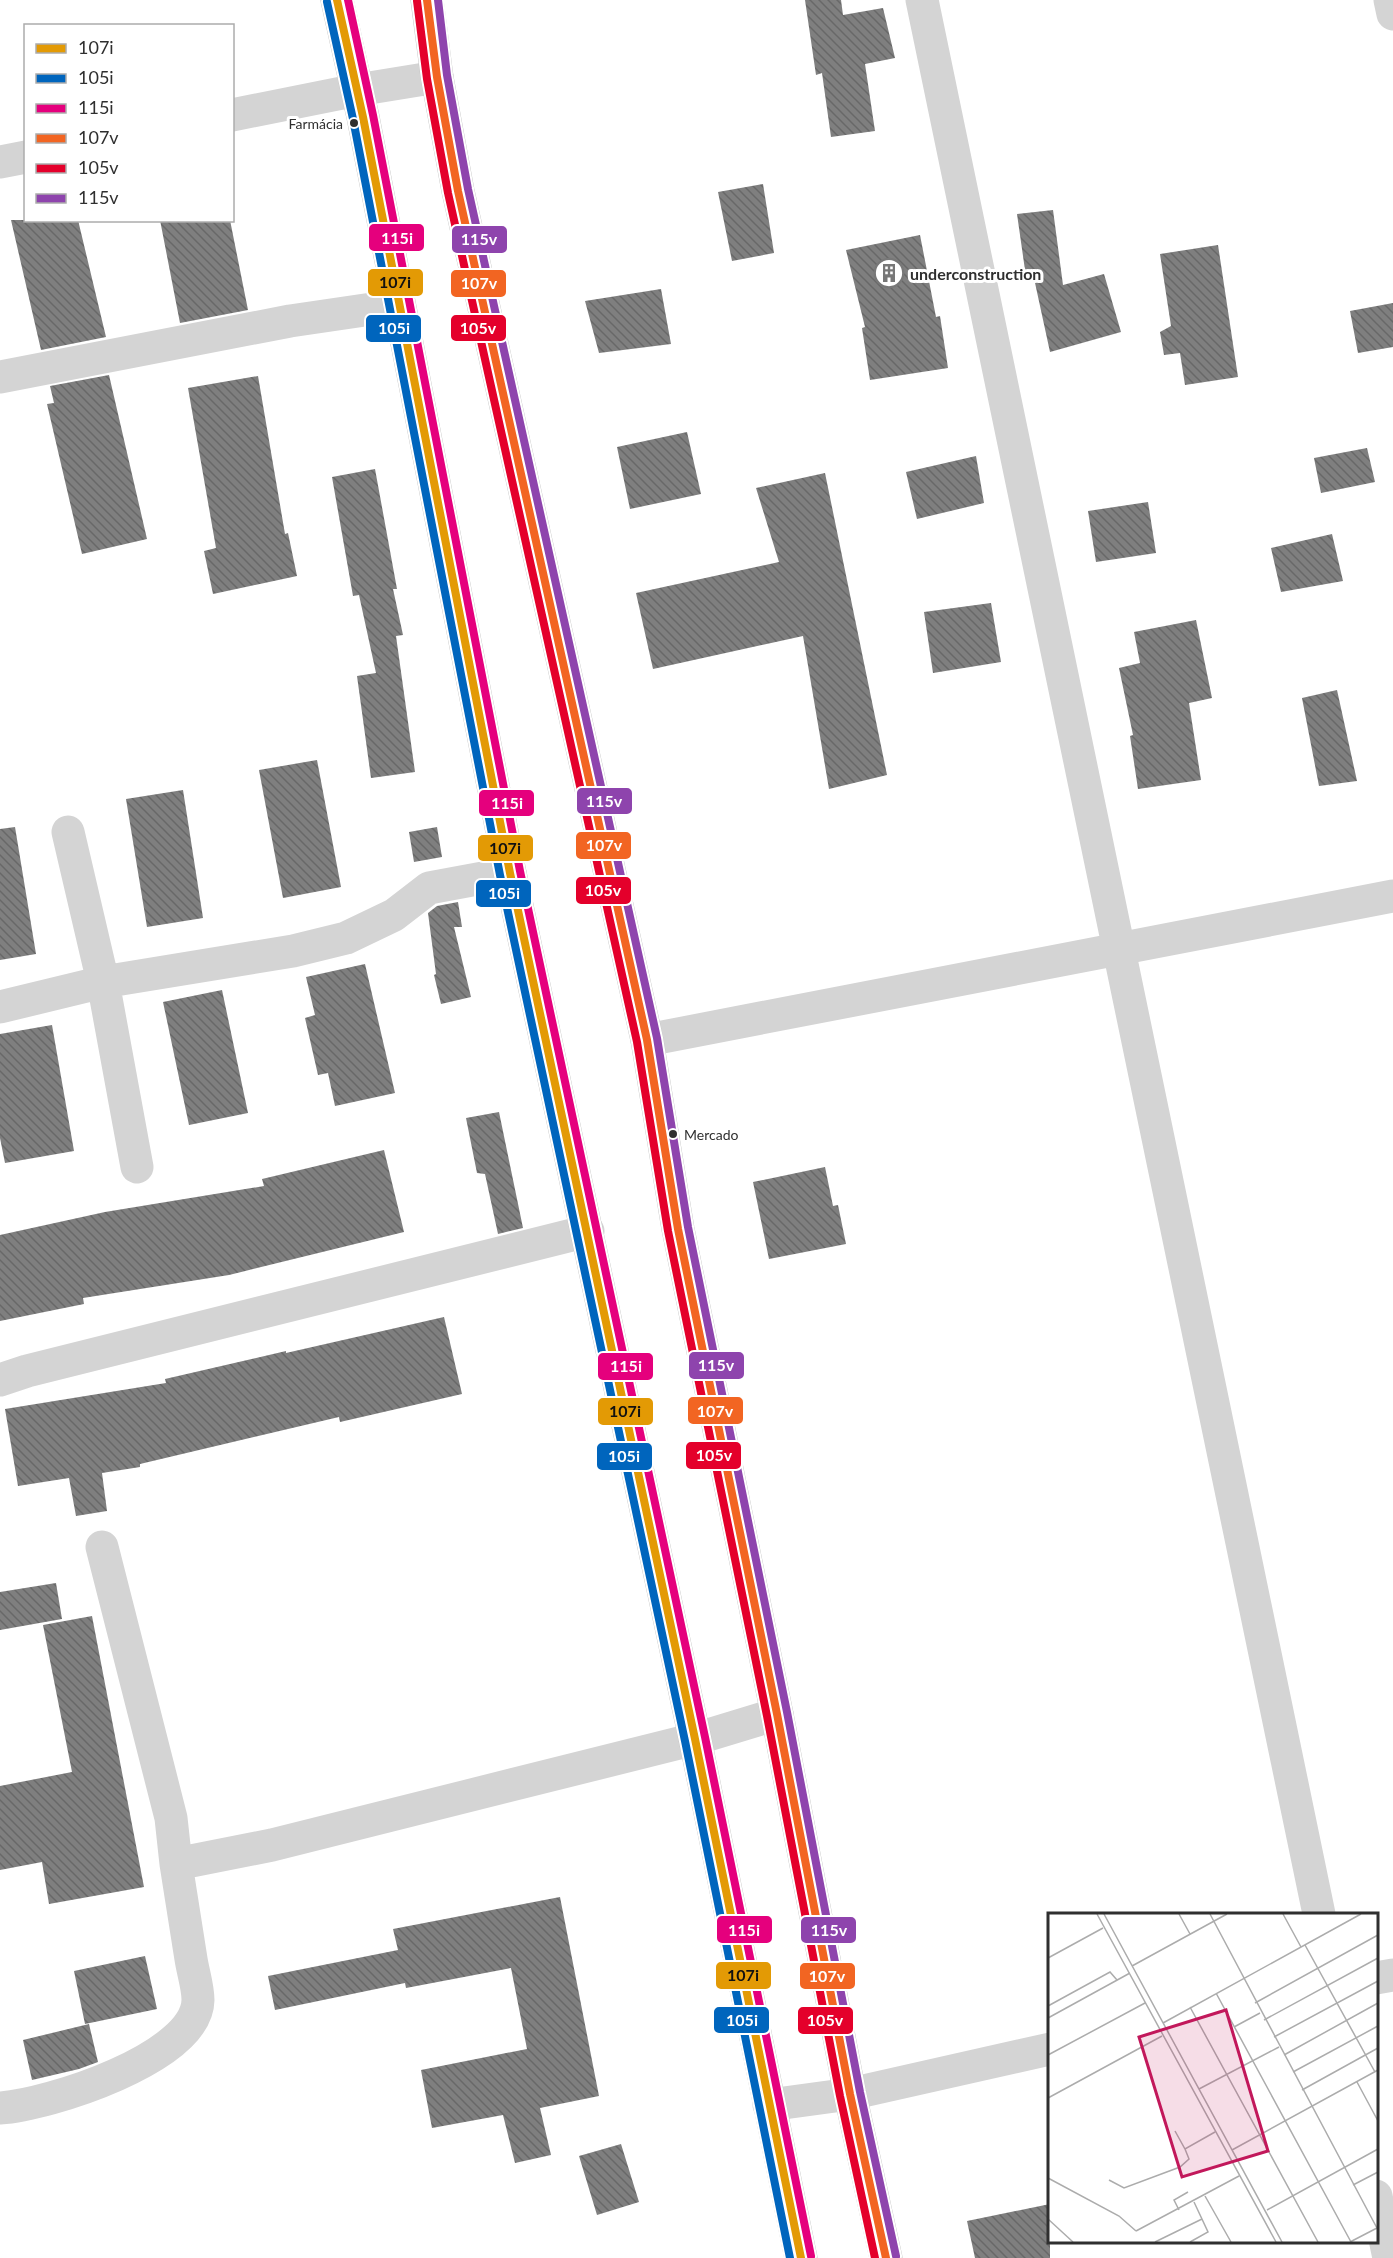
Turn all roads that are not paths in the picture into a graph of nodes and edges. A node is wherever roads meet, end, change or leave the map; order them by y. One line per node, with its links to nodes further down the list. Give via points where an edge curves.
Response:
1 (337, 0): 7 (highway)
2 (427, 0): 6 (highway)
3 (922, 0): 16 (street)
4 (1390, 0): 5 (street)
5 (1393, 14)
6 (437, 77): 7 (street); 19 (highway, via 458,191)
7 (357, 90): 8 (street); 11 (highway)
8 (234, 115)
9 (24, 157): 10 (street)
10 (0, 162)
11 (399, 305): 12 (street, via 290,321); 14 (highway)
12 (0, 377)
13 (68, 832): 17 (street)
14 (510, 873): 17 (street, via 429,888 394,915 346,938 293,951); 21 (highway)
15 (1393, 896): 16 (street)
16 (1119, 950): 19 (street); 27 (street)
17 (103, 982): 18 (street); 20 (street)
18 (0, 1007)
19 (646, 1040): 24 (highway, via 678,1229)
20 (137, 1167)
21 (588, 1231): 22 (street); 25 (highway)
22 (0, 1380)
23 (102, 1547): 26 (street, via 171,1818)
24 (777, 1714): 25 (street); 31 (highway)
25 (695, 1739): 26 (street, via 272,1845); 32 (highway)
26 (176, 1864): 33 (street, via 198,2001 189,2028 164,2050 101,2082 21,2107)
27 (1319, 1913)
28 (1393, 1975): 29 (street)
29 (1378, 1978)
30 (1048, 2049): 31 (street)
31 (850, 2094): 32 (street); 36 (highway)
32 (769, 2105): 35 (highway)
33 (0, 2108)
34 (1378, 2201): 37 (street)
35 (801, 2258)
36 (886, 2258)
37 (1389, 2258)

